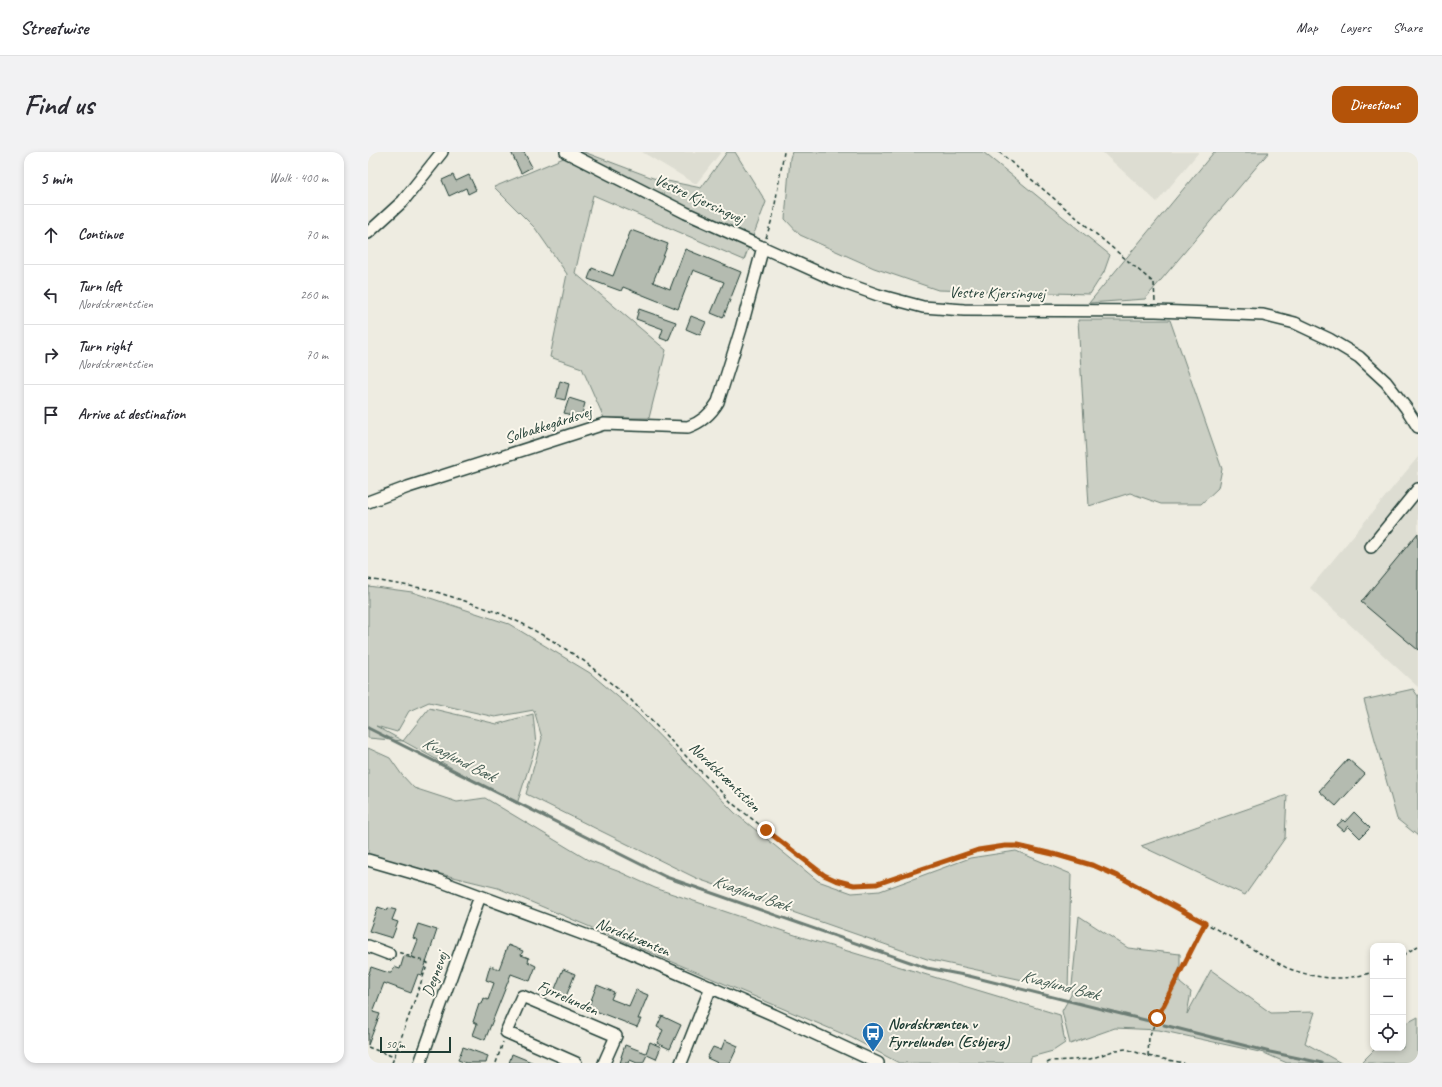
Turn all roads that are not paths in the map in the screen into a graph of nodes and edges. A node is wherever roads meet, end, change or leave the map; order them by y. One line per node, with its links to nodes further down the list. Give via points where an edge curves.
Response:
1 (442, 152): 3 (street, via 403,201)
2 (566, 152): 4 (street, Vestre Kjersingvej, via 686,213)
3 (368, 233)
4 (763, 247): 5 (street, Vestre Kjersingvej, via 833,279 923,307 964,310 1156,311 1263,315 1295,323 1329,338 1359,357 1386,382); 7 (street, Solbakkegårdsvej, via 718,402 713,411 697,424 688,427 604,424)
5 (1418, 427)
6 (1418, 489): 8 (street)
7 (368, 502)
8 (1370, 547)
9 (368, 860): 10 (street, Nordskrænten)
10 (480, 896): 13 (street, Nordskrænten, via 614,946); 14 (street, Degnevej)
11 (368, 946): 12 (street)
12 (389, 954)
13 (711, 987): 17 (street); 18 (street, Nordskrænten)
14 (420, 1063)
15 (576, 1063): 16 (street, Fyrrelunden, via 506,1032 522,996 616,1036)
16 (604, 1063)
17 (681, 1063)
18 (878, 1063)

